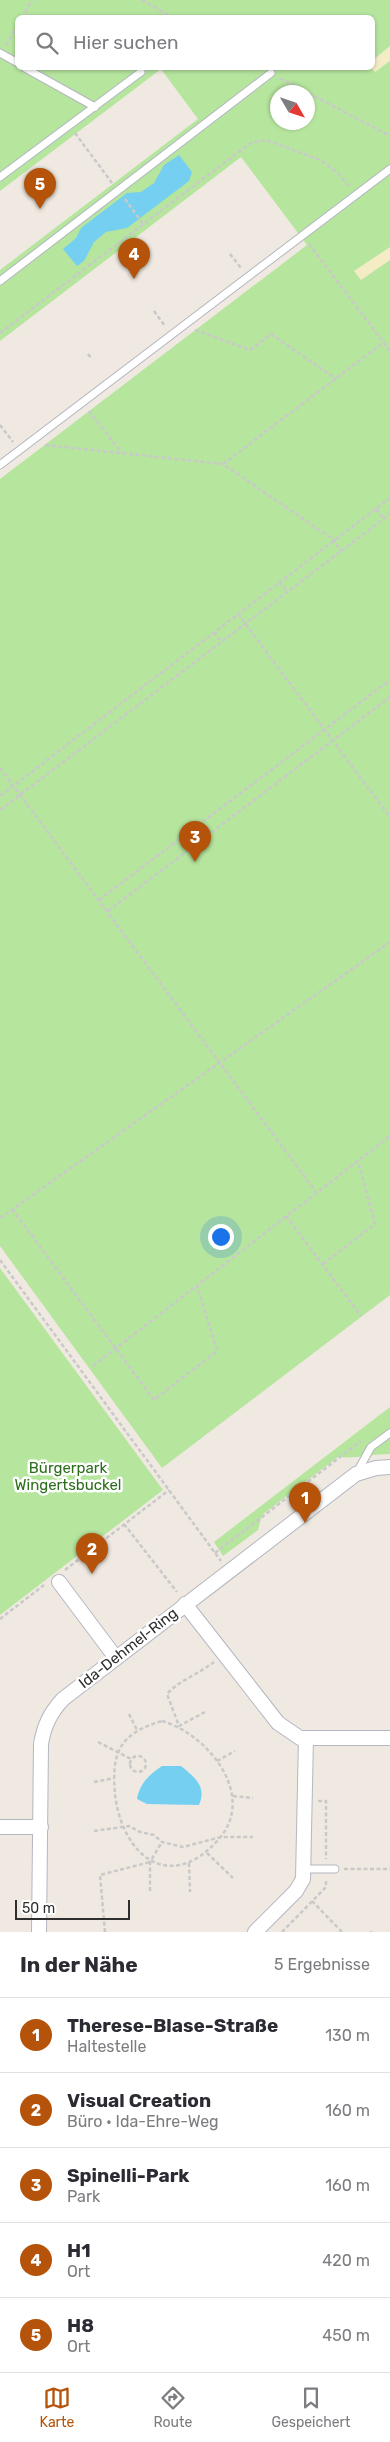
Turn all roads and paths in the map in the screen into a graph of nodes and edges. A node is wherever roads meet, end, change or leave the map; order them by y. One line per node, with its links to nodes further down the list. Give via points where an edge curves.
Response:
1 (32, 0): 3 (path)
2 (142, 0): 4 (path)
3 (24, 15)
4 (168, 15)
5 (15, 30): 6 (path)
6 (1, 53): 7 (lane)
7 (15, 61)
8 (29, 70): 11 (lane)
9 (141, 72): 11 (lane)
10 (271, 73): 13 (path); 16 (lane)
11 (94, 107): 12 (lane)
12 (69, 126): 15 (lane); 16 (path)
13 (390, 136)
14 (390, 169): 17 (lane)
15 (0, 178)
16 (118, 191): 18 (path); 22 (lane)
17 (356, 195): 18 (path, via 338,174 320,160 261,140 250,144); 19 (lane)
18 (143, 224): 26 (path)
19 (302, 235): 25 (lane); 27 (path)
20 (230, 254): 21 (path)
21 (237, 263)
22 (0, 281)
23 (154, 312): 24 (path)
24 (161, 320)
25 (185, 326): 31 (path, via 250,350 271,334); 32 (lane)
26 (0, 333)
27 (384, 342): 28 (path); 31 (path)
28 (390, 351)
29 (88, 354): 30 (path)
30 (92, 359)
31 (336, 379): 37 (path)
32 (82, 402): 34 (lane); 36 (path)
33 (0, 425): 35 (path)
34 (32, 441): 35 (lane); 36 (path, via 47,446)
35 (19, 451): 38 (lane)
36 (122, 453): 37 (path)
37 (223, 464): 43 (path)
38 (0, 465)
39 (390, 498): 40 (path)
40 (376, 509): 42 (path); 43 (path)
41 (390, 514): 42 (path)
42 (384, 519): 44 (path)
43 (334, 540): 44 (path); 45 (path)
44 (341, 551): 46 (path)
45 (278, 582): 46 (path); 47 (path)
46 (288, 592): 48 (path)
47 (237, 614): 48 (path); 49 (path)
48 (246, 624): 50 (path); 55 (path)
49 (214, 632): 50 (path); 58 (path)
50 (222, 642): 59 (path)
51 (390, 680): 52 (path)
52 (386, 682): 53 (path); 55 (path)
53 (390, 687)
54 (390, 697): 56 (path)
55 (323, 730): 56 (path); 63 (path)
56 (332, 742): 62 (path); 64 (path)
57 (0, 768): 58 (path)
58 (14, 786): 59 (path); 60 (path)
59 (20, 794): 61 (path); 63 (path)
60 (0, 796)
61 (0, 810)
62 (390, 817)
63 (99, 900): 64 (path)
64 (108, 911): 66 (path)
65 (390, 942): 66 (path)
66 (220, 1062): 69 (path); 70 (path)
67 (390, 1136): 68 (path)
68 (358, 1161): 69 (path); 74 (path, via 375,1224)
69 (316, 1192): 71 (path)
70 (12, 1209): 72 (path); 77 (path)
71 (286, 1216): 74 (path); 75 (path)
72 (0, 1218)
73 (0, 1260): 83 (path)
74 (322, 1264): 76 (path)
75 (197, 1286): 77 (path); 77 (path, via 216,1351 154,1400)
76 (361, 1316)
77 (116, 1348): 78 (path)
78 (93, 1366)
79 (390, 1433): 82 (lane, via 371,1447)
80 (365, 1437): 85 (path)
81 (390, 1467): 82 (street, Ida-Dehmel-Ring)
82 (356, 1474): 86 (street, Ida-Dehmel-Ring)
83 (169, 1490): 84 (path); 85 (path)
84 (124, 1524): 87 (path); 88 (path)
85 (215, 1553): 86 (path)
86 (228, 1571): 88 (street, Ida-Dehmel-Ring)
87 (57, 1578): 89 (path); 91 (street)
88 (185, 1604): 90 (street); 91 (street, Ida-Dehmel-Ring)
89 (0, 1619)
90 (225, 1653): 94 (path, via 197,1675 173,1686 167,1694); 96 (street, via 278,1723 300,1738)
91 (116, 1658): 109 (street, Ida-Dehmel-Ring, via 63,1699 47,1720 41,1744)
92 (205, 1712): 94 (path)
93 (129, 1714): 95 (path)
94 (179, 1726): 95 (path, via 162,1722); 102 (path, via 200,1740)
95 (137, 1730): 100 (path)
96 (306, 1738): 97 (street); 118 (street)
97 (390, 1738)
98 (98, 1742): 100 (path)
99 (235, 1751): 102 (path)
100 (118, 1752): 101 (path); 103 (path)
101 (131, 1760): 101 (path, via 132,1770 138,1772 146,1766 141,1756)
102 (217, 1761): 105 (path)
103 (114, 1778): 104 (path); 107 (path)
104 (94, 1782)
105 (233, 1796): 106 (path); 111 (path, via 232,1816)
106 (253, 1798)
107 (122, 1826): 110 (path); 113 (path, via 154,1835); 115 (path, via 133,1847)
108 (0, 1827): 109 (street)
109 (41, 1827): 126 (street, Ida-Dehmel-Ring)
110 (94, 1831)
111 (221, 1837): 112 (path); 113 (path, via 183,1847); 114 (path)
112 (253, 1838)
113 (162, 1842): 115 (path)
114 (207, 1853): 116 (path); 122 (path)
115 (150, 1862): 116 (path, via 167,1865); 123 (path); 127 (path, via 100,1875)
116 (189, 1863): 124 (path)
117 (359, 1864): 120 (path)
118 (305, 1869): 119 (lane); 128 (street, via 296,1891)
119 (335, 1869): 120 (path)
120 (359, 1869): 121 (path)
121 (390, 1869)
122 (233, 1878)
123 (150, 1892)
124 (190, 1892)
125 (312, 1901): 129 (path)
126 (39, 1932)
127 (105, 1932)
128 (255, 1932)
129 (342, 1932)

